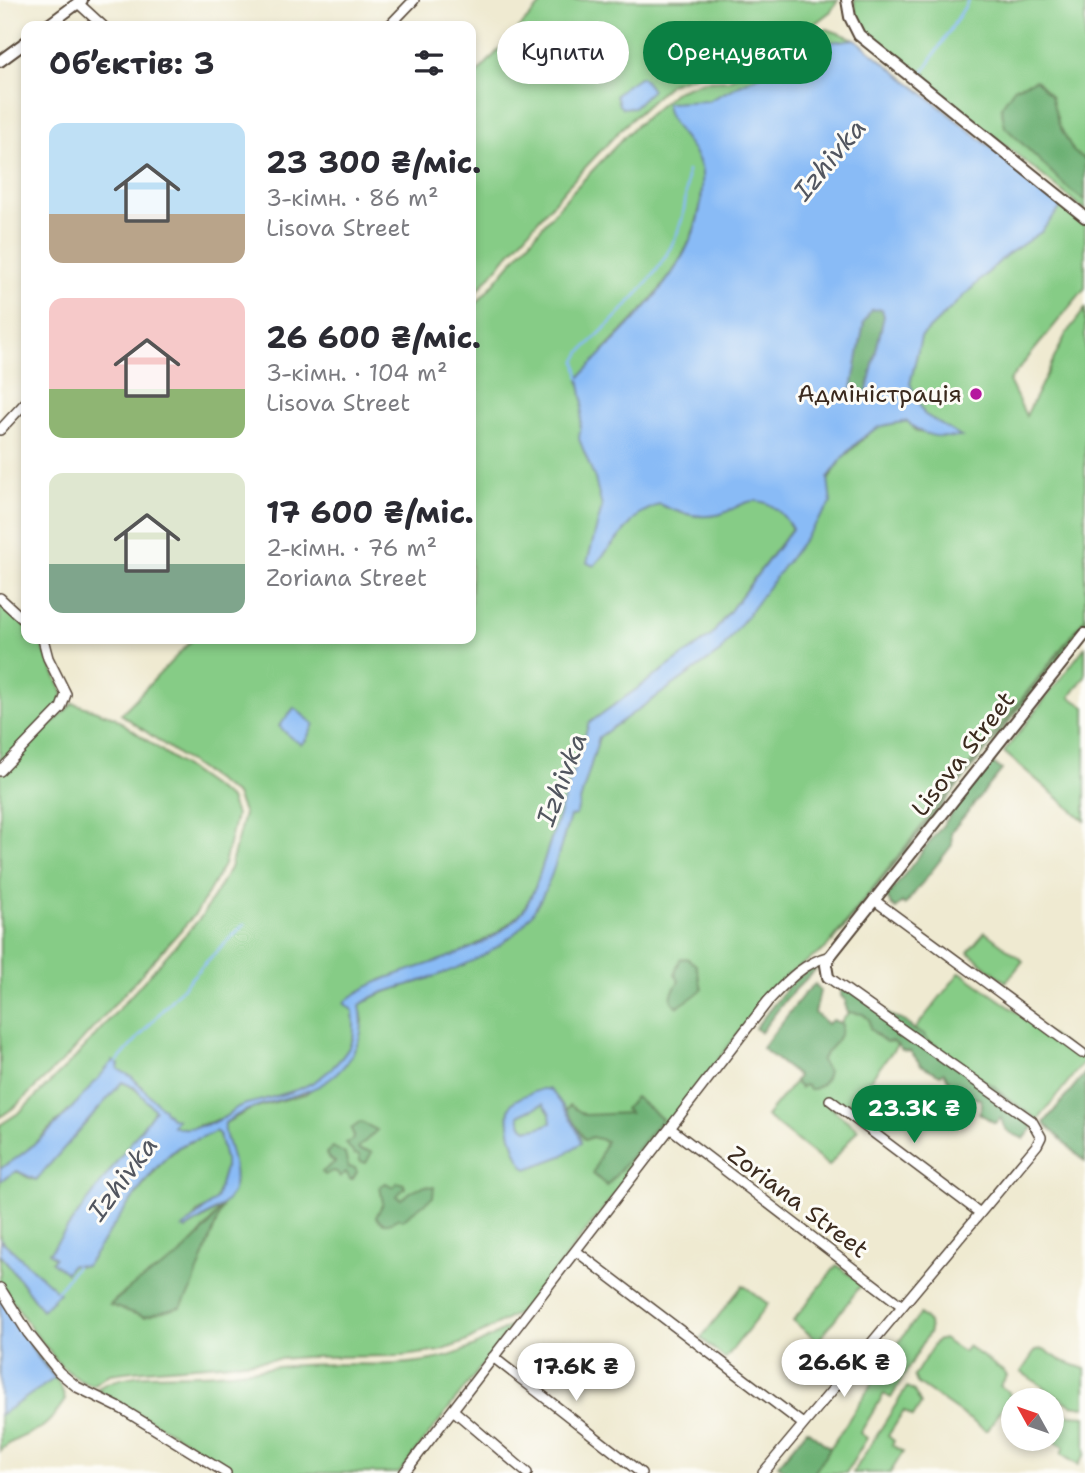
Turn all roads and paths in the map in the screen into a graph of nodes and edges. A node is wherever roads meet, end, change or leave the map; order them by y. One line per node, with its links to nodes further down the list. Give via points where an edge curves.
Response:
1 (414, 0): 6 (street)
2 (848, 0): 9 (street, via 859,35)
3 (80, 1): 4 (street); 5 (street)
4 (54, 21)
5 (98, 21)
6 (394, 21)
7 (21, 46): 8 (street)
8 (0, 61)
9 (1085, 217)
10 (21, 407): 11 (street)
11 (0, 430)
12 (0, 598): 13 (street)
13 (21, 617)
14 (1085, 634): 17 (street, Lisova Street)
15 (44, 644): 16 (street, via 66,694 61,708)
16 (0, 771)
17 (874, 900): 18 (street, Lisova Street); 20 (street)
18 (830, 956): 19 (street); 22 (street, via 814,960 782,986)
19 (828, 977): 23 (street, via 1036,1126 1041,1137 1037,1145)
20 (1082, 1053)
21 (830, 1100): 23 (street)
22 (670, 1128): 24 (street); 26 (street, Zoriana Street)
23 (980, 1213): 26 (street)
24 (576, 1251): 27 (street); 29 (street)
25 (0, 1288): 30 (street, via 59,1372 77,1387)
26 (902, 1306): 29 (street)
27 (493, 1357): 28 (street); 33 (street)
28 (453, 1410): 31 (street); 32 (street)
29 (803, 1424): 34 (street)
30 (226, 1473)
31 (404, 1473)
32 (527, 1473)
33 (641, 1473)
34 (763, 1473)

